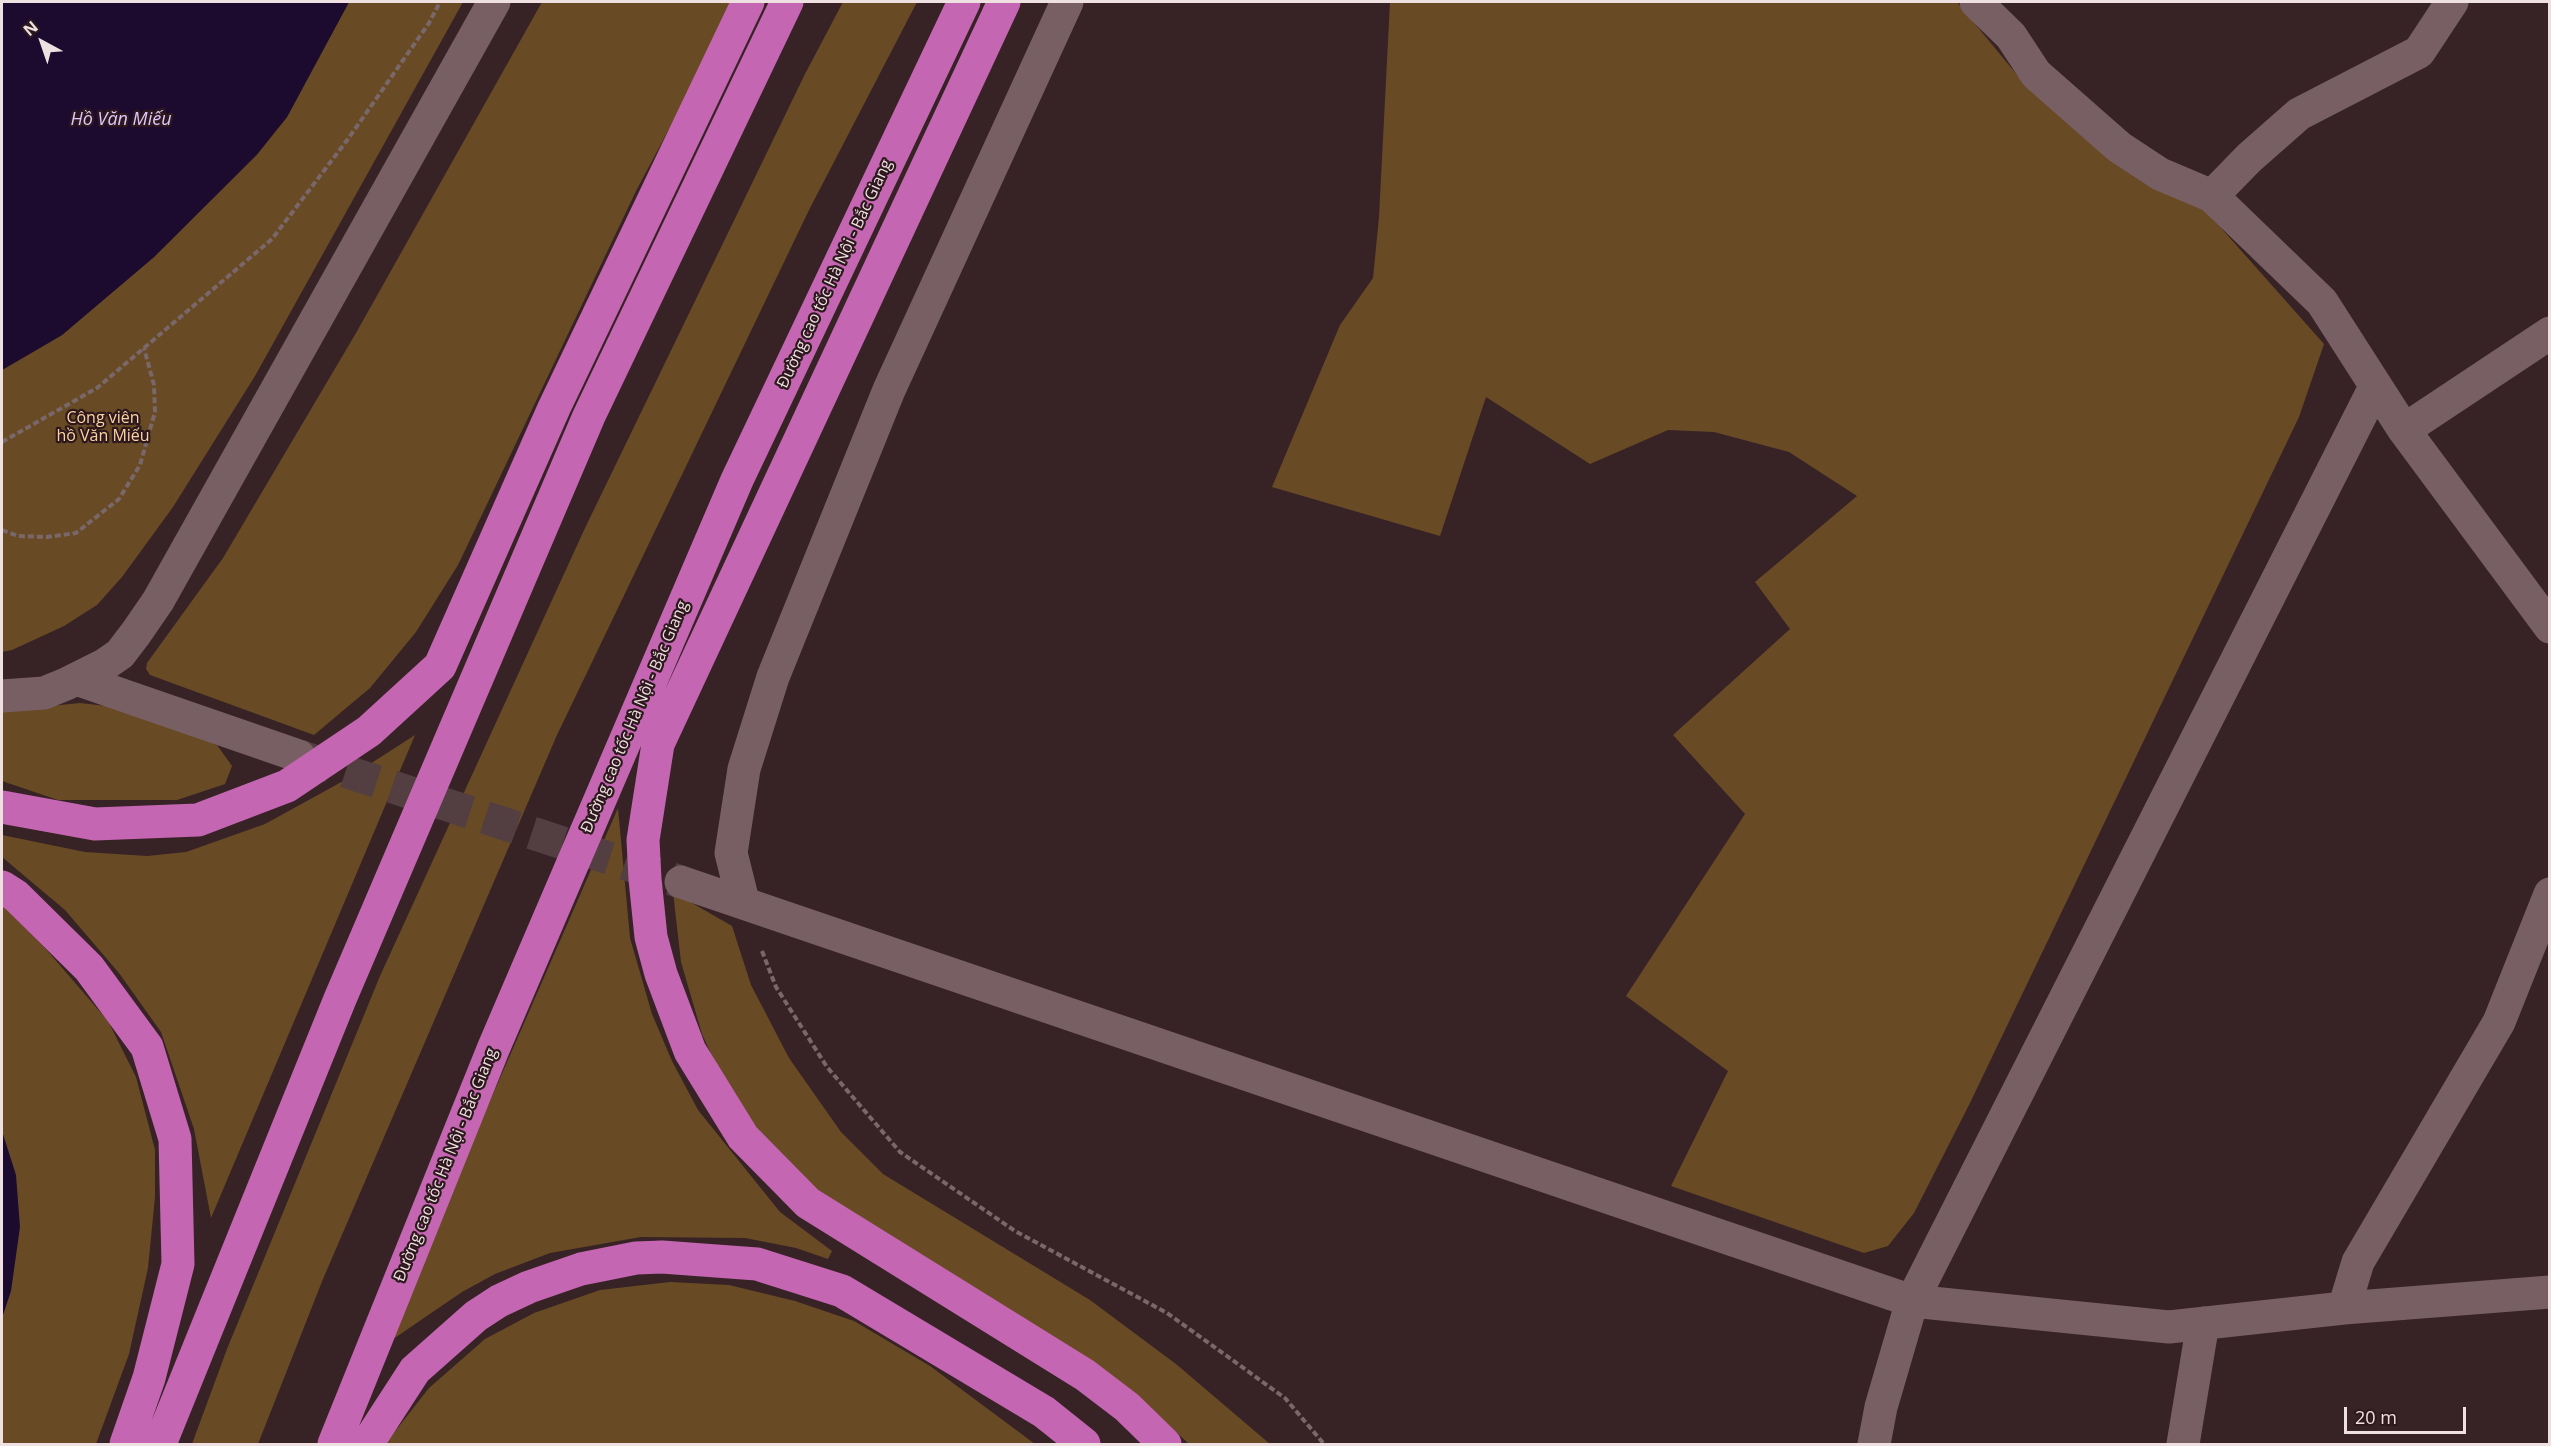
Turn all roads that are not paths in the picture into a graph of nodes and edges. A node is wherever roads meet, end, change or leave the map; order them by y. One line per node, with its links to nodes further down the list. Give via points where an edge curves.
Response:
1 (494, 2): 14 (street, via 158,601 120,654)
2 (748, 2): 17 (highway, via 554,408 440,666 369,731 287,786 198,820 95,824)
3 (787, 2): 27 (highway, via 589,416 340,999)
4 (964, 2): 28 (highway, Đường cao tốc Hà Nội - Bắc Giang, via 737,480 494,1047)
5 (1004, 2): 31 (highway, via 658,744 643,840 650,925 661,974 690,1051 743,1137 808,1203 1085,1375 1127,1407)
6 (1067, 2): 21 (street, via 889,390 772,677 744,769 731,854)
7 (1976, 2): 9 (street, via 2011,36 2036,74 2119,147 2160,174)
8 (2452, 2): 9 (street, via 2419,52 2299,114)
9 (2212, 195): 11 (street, via 2322,302)
10 (2550, 333): 12 (street)
11 (2375, 387): 12 (street); 23 (street)
12 (2404, 430): 13 (street)
13 (2550, 627)
14 (76, 679): 15 (street, via 44,693); 16 (street)
15 (2, 696)
16 (299, 756)
17 (2, 807)
18 (681, 882): 21 (street)
19 (2, 887): 26 (highway, via 89,968 147,1047 175,1139 178,1264 149,1378)
20 (2550, 894): 24 (street, via 2499,1022 2358,1262)
21 (743, 901): 23 (street)
22 (2550, 1292): 24 (street)
23 (1912, 1301): 25 (street, via 2169,1327); 32 (street)
24 (2344, 1308): 25 (street)
25 (2203, 1323): 33 (street)
26 (126, 1444)
27 (160, 1444)
28 (334, 1444)
29 (366, 1444): 30 (highway, via 415,1370 476,1316 499,1301 581,1269 662,1257 757,1264 842,1291 1044,1412)
30 (1084, 1444)
31 (1165, 1444)
32 (1874, 1444)
33 (2183, 1444)

